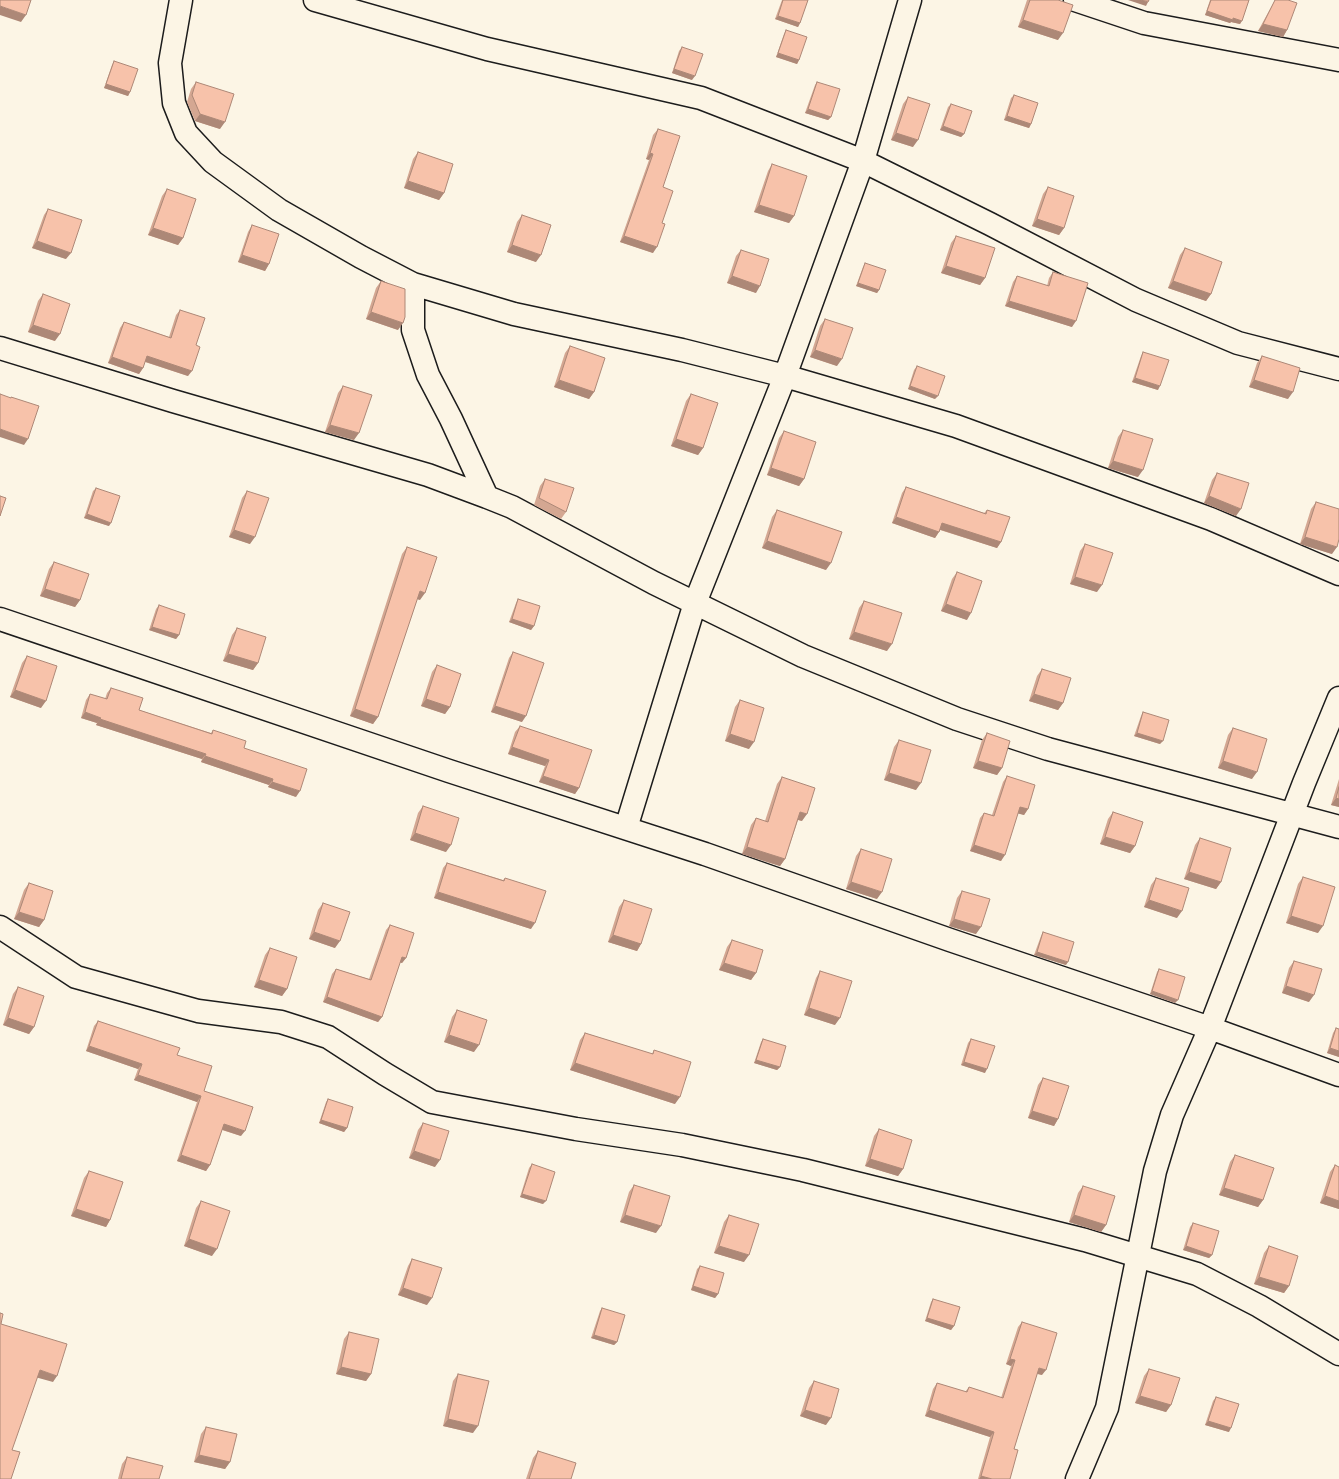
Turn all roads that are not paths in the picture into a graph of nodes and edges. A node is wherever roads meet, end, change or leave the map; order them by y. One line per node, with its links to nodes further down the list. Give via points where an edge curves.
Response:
1 (181, 0): 7 (street, via 170,63 174,103 186,133 213,162 279,210 360,258)
2 (315, 0): 6 (street, via 487,49 701,98)
3 (910, 0): 6 (street)
4 (1075, 0): 5 (street, via 1144,22)
5 (1339, 60)
6 (863, 161): 9 (street, via 1143,303 1238,343); 10 (street)
7 (413, 284): 10 (street, via 514,314 682,350); 11 (street, via 413,330 428,375)
8 (0, 348): 11 (street, via 428,475)
9 (1339, 369)
10 (785, 376): 12 (street, via 963,428 1211,519); 13 (street)
11 (486, 497): 13 (street, via 512,507)
12 (1339, 574)
13 (695, 603): 16 (street, via 803,656 958,719 1048,749); 18 (street)
14 (0, 619): 18 (street, via 427,764)
15 (1339, 698): 16 (street)
16 (1292, 815): 17 (street); 20 (street)
17 (1339, 827)
18 (626, 828): 20 (street)
19 (0, 927): 22 (street, via 76,977 198,1011 281,1022 328,1038 432,1102 576,1129 682,1145 803,1170 1085,1240)
20 (1210, 1028): 21 (street); 22 (street, via 1172,1115 1155,1171)
21 (1339, 1075)
22 (1138, 1256): 23 (street, via 1197,1274 1259,1306); 24 (street, via 1107,1408)
23 (1339, 1354)
24 (1076, 1479)

